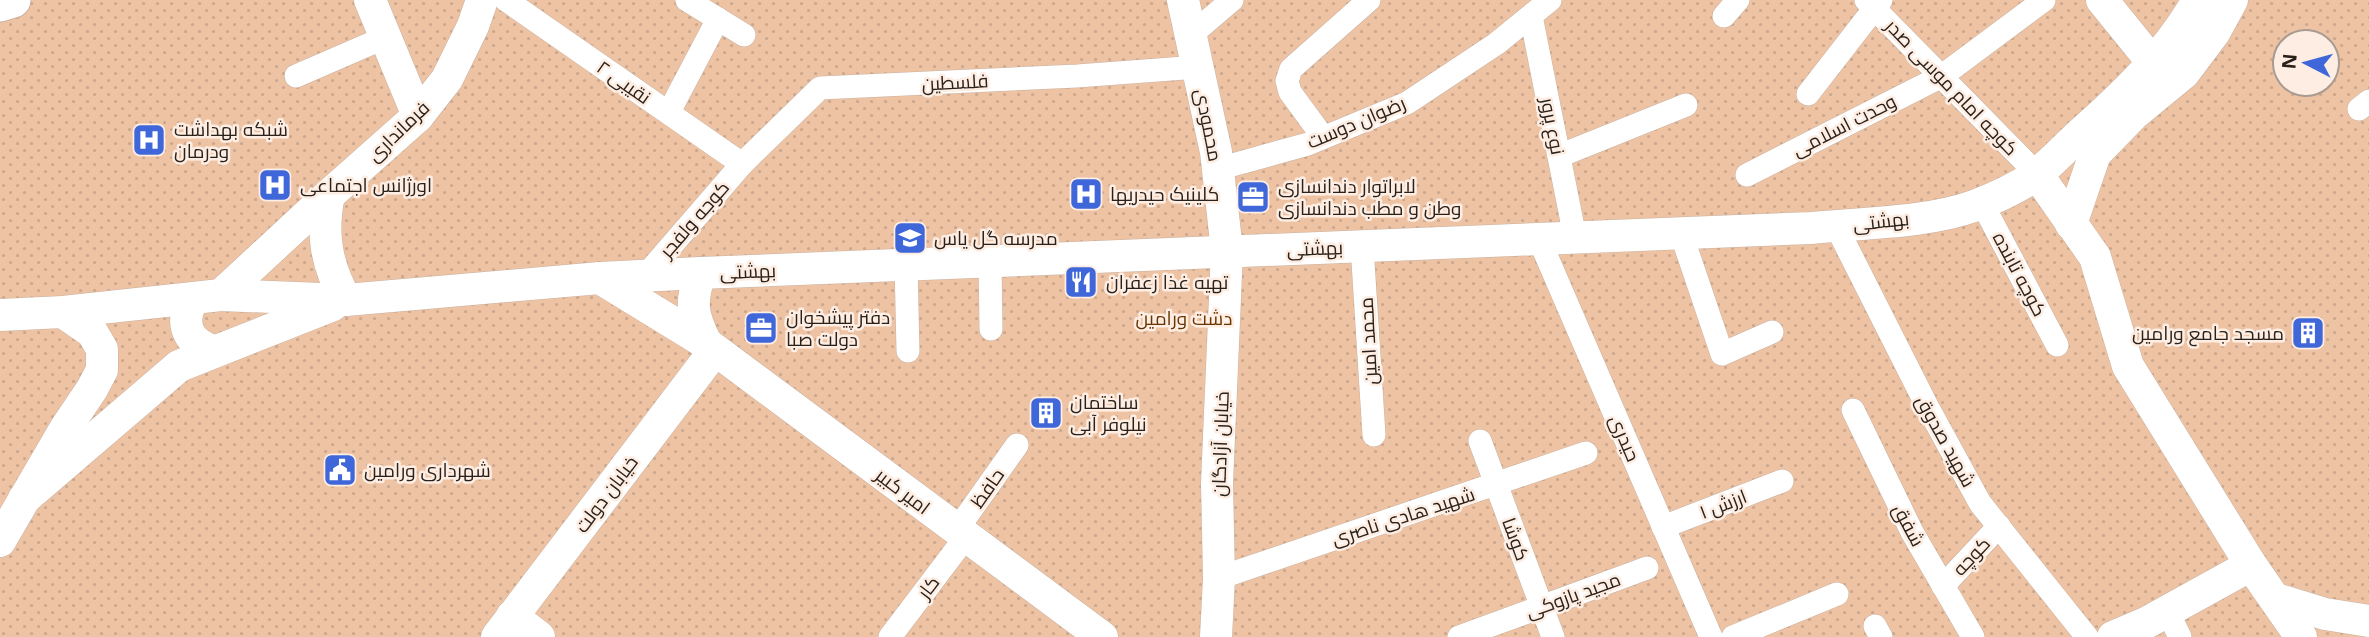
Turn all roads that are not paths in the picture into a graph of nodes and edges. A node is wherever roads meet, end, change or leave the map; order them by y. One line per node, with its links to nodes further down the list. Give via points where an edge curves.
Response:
1 (13, 0): 15 (main road)
2 (370, 0): 20 (main road)
3 (482, 0): 28 (main road, فرمانداری, via 447,79)
4 (506, 0): 27 (street, نقیبی ۲)
5 (687, 0): 17 (street)
6 (1183, 0): 19 (main road, محمودی)
7 (1232, 0): 19 (street)
8 (1369, 0): 29 (street, via 1292,69 1287,81)
9 (1550, 0): 16 (street, رضوان دوست)
10 (2044, 0): 24 (street, وحدت اسلامی)
11 (2102, 0): 21 (main road)
12 (2198, 0): 21 (main road, بهشتی)
13 (2232, 0): 37 (main road, via 2185,73 2133,115 2095,154)
14 (1874, 3): 24 (street, کوچه امام موسی صدر); 25 (street)
15 (0, 4)
16 (1531, 16): 29 (street, رضوان دوست, via 1406,103); 30 (street, نوع پرور)
17 (718, 19): 18 (street); 27 (street)
18 (744, 35)
19 (1191, 35): 22 (main road, محمودی)
20 (386, 37): 23 (street); 28 (main road)
21 (2153, 63): 33 (main road, بهشتی)
22 (1198, 67): 31 (street, فلسطین, via 820,88); 32 (main road, محمودی)
23 (296, 76)
24 (1942, 76): 33 (street, کوچه امام موسی صدر); 34 (street, وحدت اسلامی)
25 (1808, 94)
26 (1686, 106): 30 (street)
27 (669, 113): 31 (street, نقیبی ۲)
28 (418, 116): 35 (main road, فرمانداری)
29 (1323, 137): 32 (street, رضوان دوست)
30 (1559, 156): 40 (street, نوع پرور)
31 (742, 164): 47 (street, کوجه ولفجر)
32 (1218, 169): 43 (main road, محمودی)
33 (2037, 174): 36 (main road, بهشتی); 37 (main road)
34 (1747, 175)
35 (329, 195): 49 (main road, فرمانداری); 50 (main road, via 326,249)
36 (1982, 203): 38 (main road, بهشتی, via 1930,216); 55 (street, کوچه تابنده)
37 (2071, 224): 71 (main road, via 2095,257 2128,366)
38 (1836, 226): 39 (main road, بهشتی); 67 (street, شهید صدوق, via 1933,419 1980,503)
39 (1681, 233): 40 (main road, بهشتی); 54 (street, via 1722,354)
40 (1575, 237): 41 (main road, بهشتی)
41 (1539, 239): 42 (main road, بهشتی); 68 (street, حیدری)
42 (1362, 246): 43 (main road, بهشتی); 60 (street, محمد امین)
43 (1227, 251): 44 (main road, بهشتی); 73 (main road, خیابان آزادگان, via 1217,483)
44 (990, 261): 45 (main road, بهشتی); 53 (street)
45 (906, 264): 46 (main road, بهشتی); 58 (street)
46 (700, 273): 47 (main road, بهشتی); 56 (main road, via 692,296 695,321)
47 (646, 275): 48 (main road, بهشتی)
48 (600, 278): 50 (main road, بهشتی); 56 (main road, امیر کبیر)
49 (207, 297): 50 (main road); 51 (main road); 57 (main road, via 187,309 185,320 194,341)
50 (345, 300): 57 (main road)
51 (63, 312): 52 (main road); 66 (main road, via 92,332 103,349 102,370)
52 (0, 315)
53 (991, 329)
54 (1772, 332)
55 (2057, 345)
56 (711, 347): 69 (main road, امیر کبیر); 80 (main road, خیابان دولت)
57 (214, 351): 66 (main road, via 179,366)
58 (908, 351)
59 (1853, 410): 74 (street, شفق)
60 (1374, 435)
61 (1480, 441): 65 (street, کوشا)
62 (1017, 445): 69 (street, حافظ)
63 (1586, 453): 65 (street, شهید هادی ناصری)
64 (1782, 481): 68 (street, ارزش ۱)
65 (1496, 485): 73 (street, شهید هادی ناصری); 77 (street, کوشا)
66 (24, 499): 70 (main road)
67 (1999, 526): 74 (street, کوچه); 91 (street, شهید صدوق)
68 (1663, 527): 88 (street, حیدری)
69 (961, 534): 83 (street, کار); 84 (main road, امیر کبیر)
70 (0, 541)
71 (2251, 565): 76 (main road); 79 (main road)
72 (1647, 568): 77 (street, مجید پازوکی)
73 (1219, 578): 85 (main road, خیابان آزادگان)
74 (1943, 586): 90 (street, شفق)
75 (1837, 594): 89 (street)
76 (2276, 599): 78 (main road); 92 (main road)
77 (1542, 607): 86 (street, مجید پازوکی); 87 (street, کوشا)
78 (2369, 621)
79 (2173, 624): 81 (main road)
80 (504, 626): 82 (main road)
81 (2121, 635)
82 (539, 637)
83 (890, 637)
84 (1102, 637)
85 (1216, 637)
86 (1459, 637)
87 (1553, 637)
88 (1711, 637)
89 (1733, 637)
90 (1973, 637)
91 (2087, 637)
92 (2301, 637)

